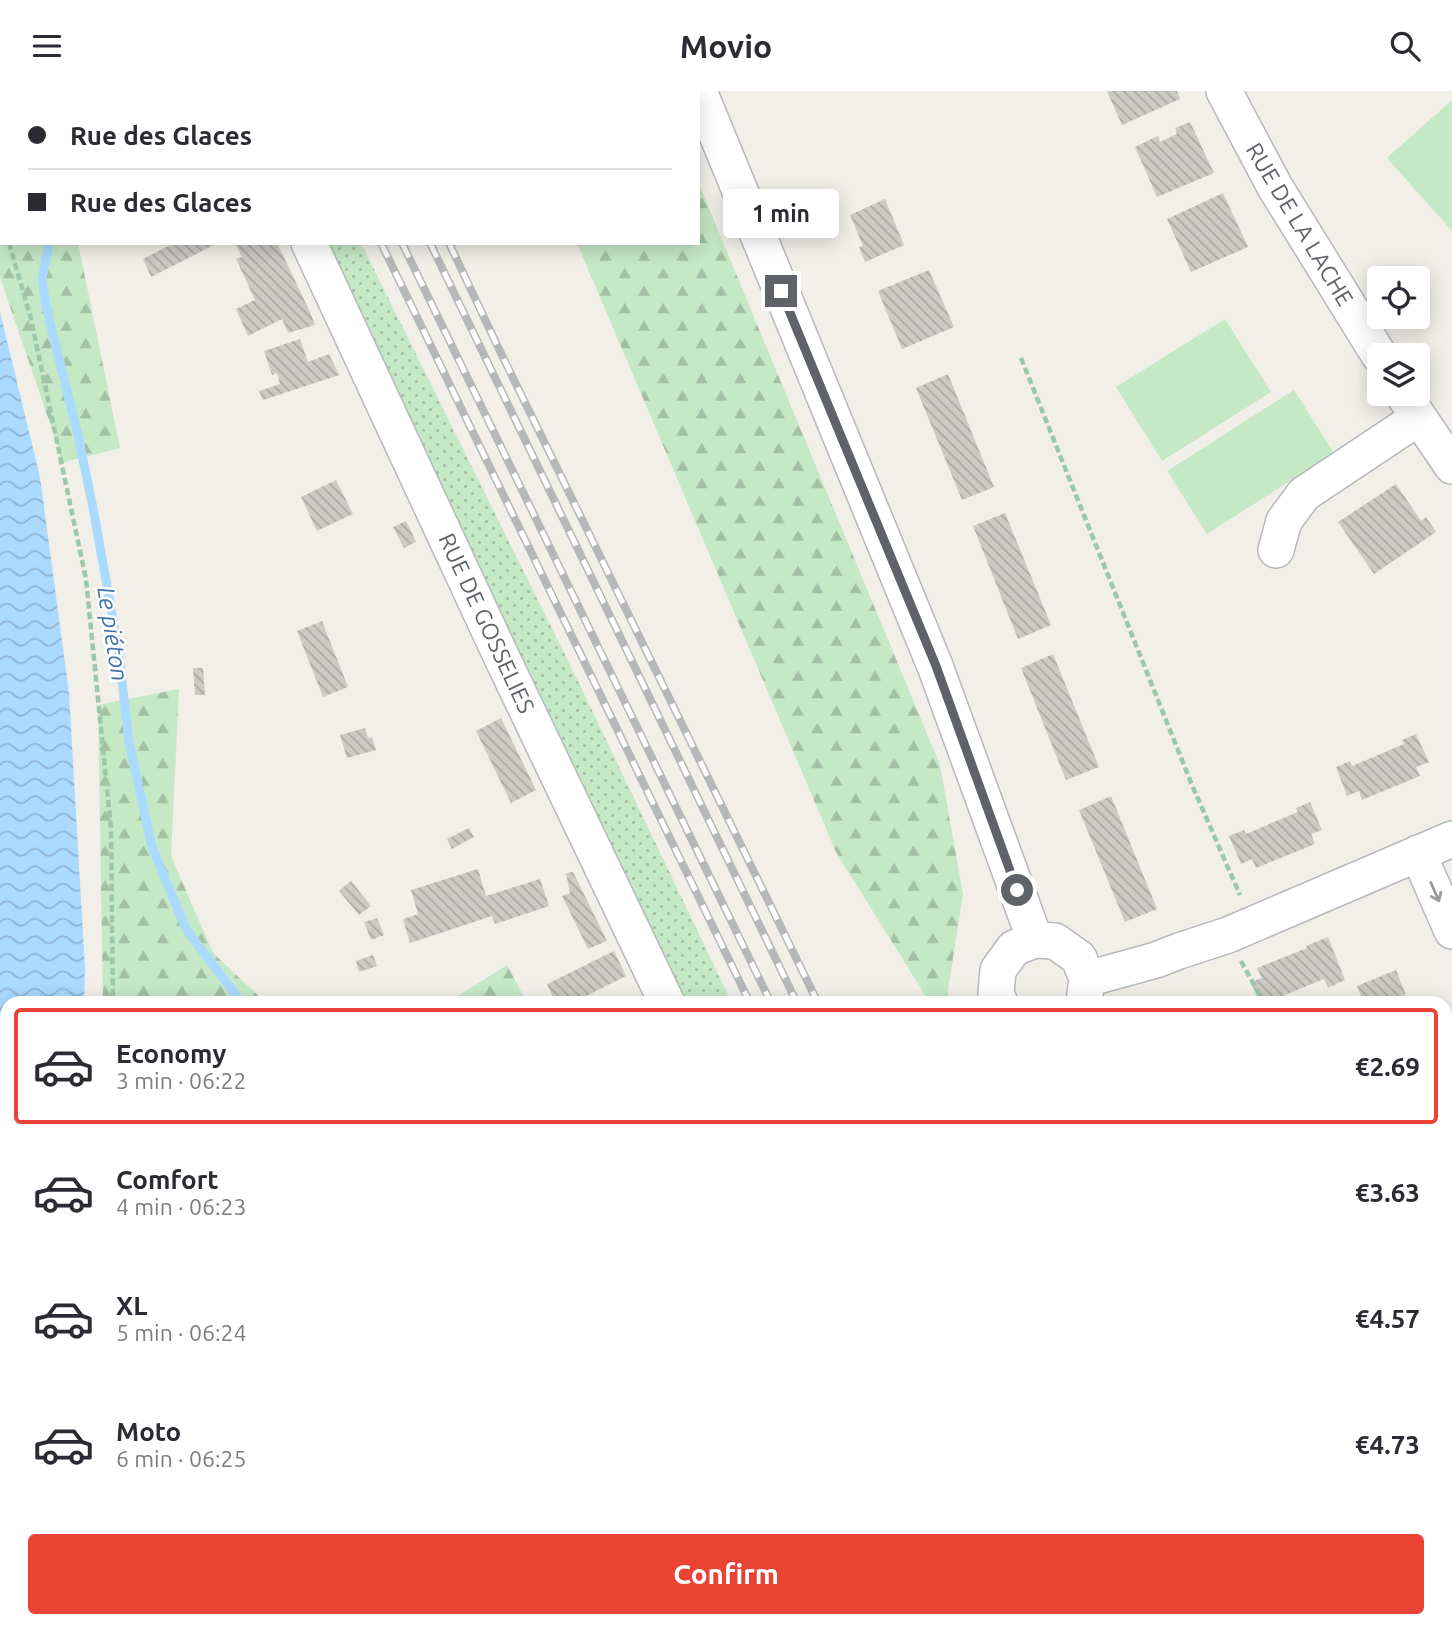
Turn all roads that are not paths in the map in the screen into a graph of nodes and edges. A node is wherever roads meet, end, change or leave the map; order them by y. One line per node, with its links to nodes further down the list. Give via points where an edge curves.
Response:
1 (1224, 91): 4 (street, RUE DE LA LACHE, via 1275,187)
2 (700, 93): 11 (street, via 936,666)
3 (310, 245): 13 (street, RUE DE GOSSELIES)
4 (1372, 343)
5 (1411, 406): 6 (street); 7 (street, via 1304,493 1284,521)
6 (1452, 465)
7 (1276, 549)
8 (1452, 839): 9 (street)
9 (1418, 853): 10 (street, one-way to 10); 12 (street)
10 (1452, 931)
11 (1035, 940): 12 (street, via 1055,941 1079,958); 14 (street, via 1014,948 998,970)
12 (1086, 991)
13 (664, 996)
14 (997, 996)

